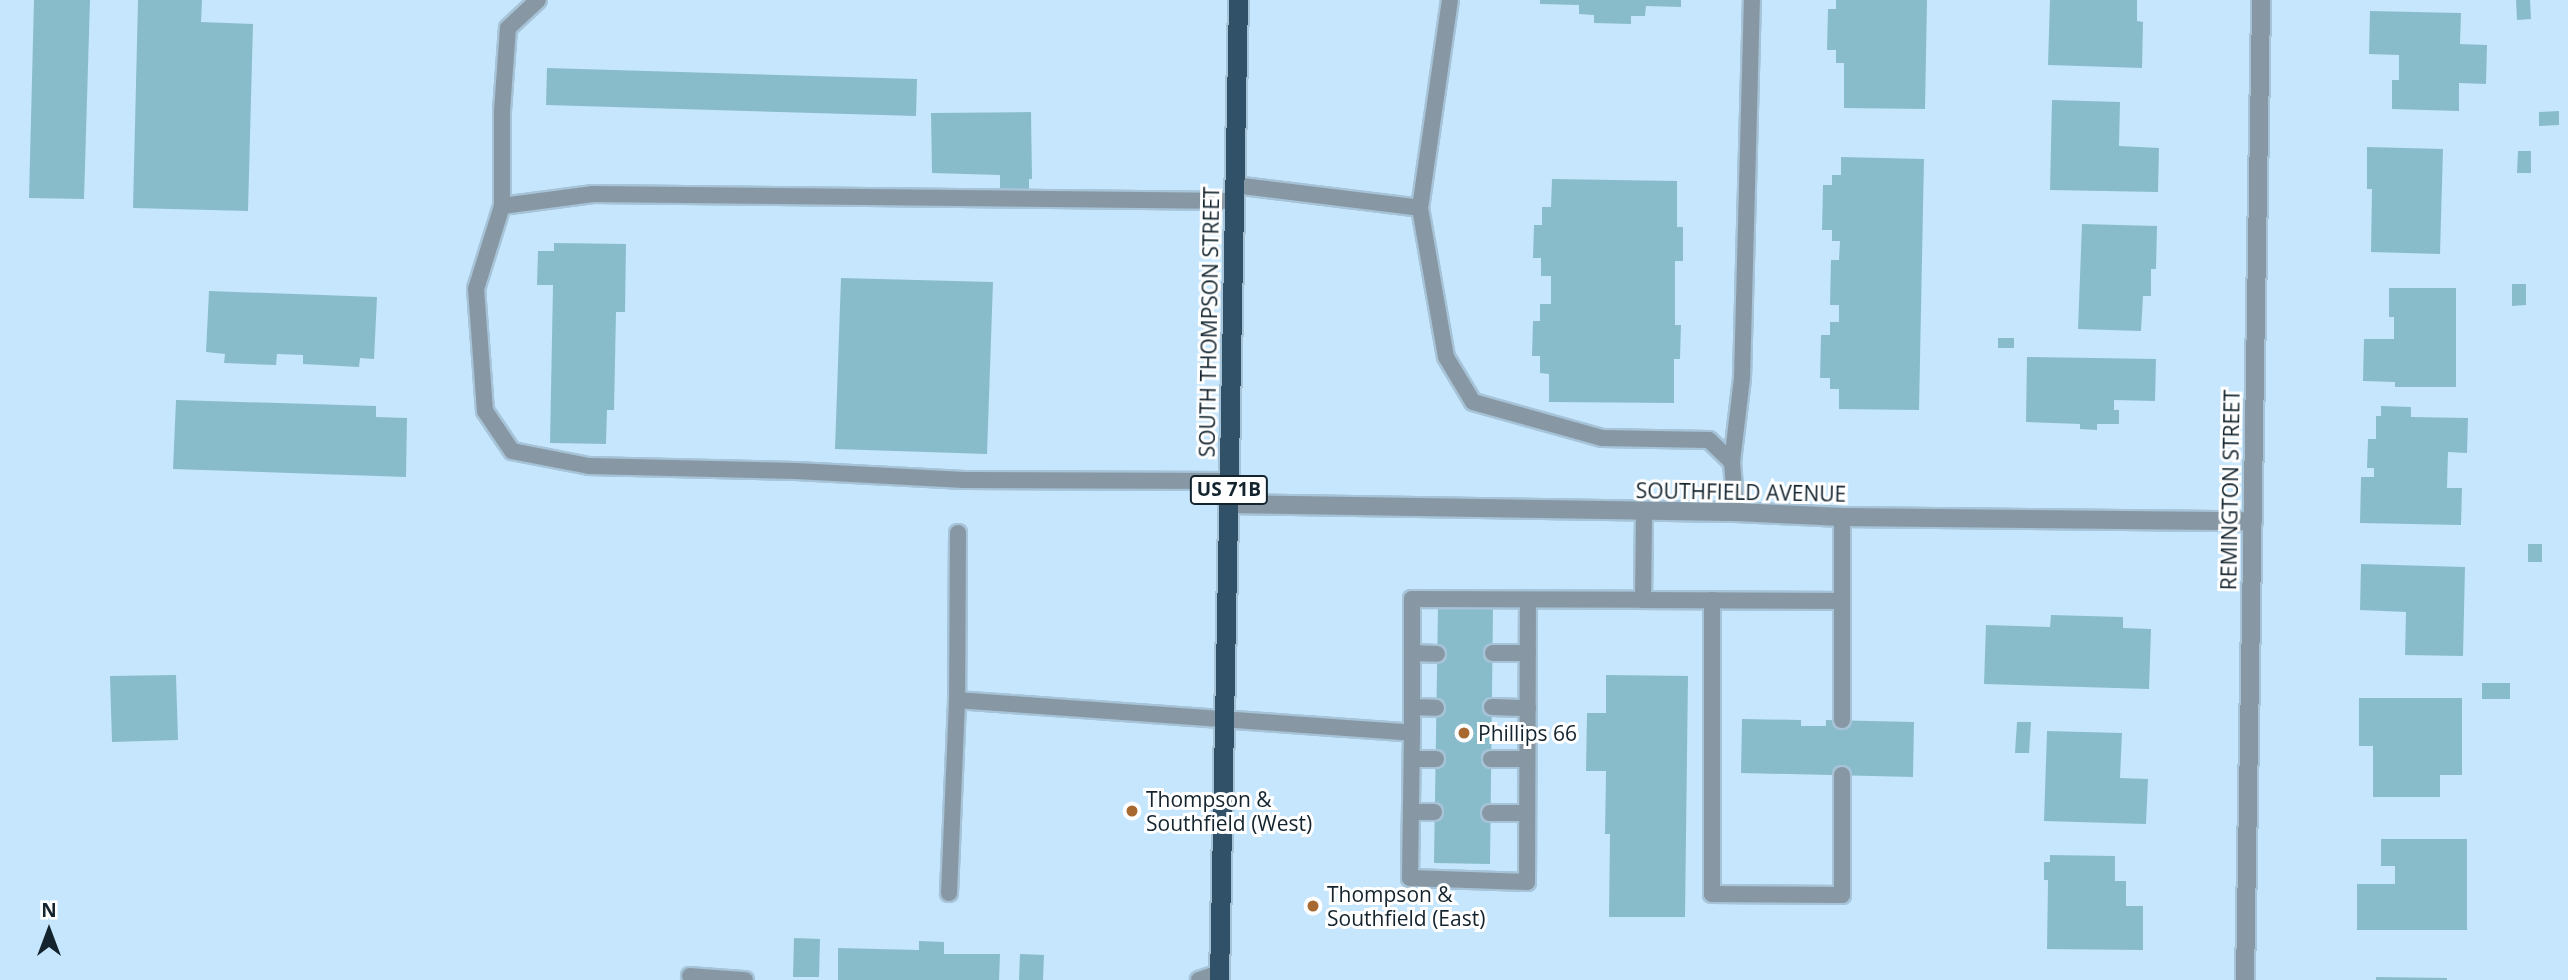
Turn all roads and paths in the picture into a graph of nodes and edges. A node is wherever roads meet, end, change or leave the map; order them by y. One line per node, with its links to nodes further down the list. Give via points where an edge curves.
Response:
1 (538, 0): 7 (lane, via 508,28)
2 (1238, 0): 6 (highway, SOUTH THOMPSON STREET / US 71B)
3 (1450, 0): 8 (lane)
4 (1752, 0): 9 (lane, via 1742,378)
5 (2261, 0): 15 (street, REMINGTON STREET)
6 (1234, 193): 7 (lane, via 593,194); 8 (lane); 10 (highway, SOUTH THOMPSON STREET / US 71B)
7 (502, 206): 10 (lane, via 476,289 485,411 512,451 589,466 964,480)
8 (1420, 208): 9 (lane, via 1446,356 1473,402 1602,438 1709,440)
9 (1732, 461): 13 (lane)
10 (1229, 481): 11 (highway, SOUTH THOMPSON STREET / US 71B)
11 (1228, 504): 12 (street, SOUTHFIELD AVENUE); 31 (highway, SOUTH THOMPSON STREET / US 71B)
12 (1644, 512): 13 (street, SOUTHFIELD AVENUE); 18 (lane)
13 (1736, 512): 14 (street, SOUTHFIELD AVENUE)
14 (1842, 517): 15 (street, SOUTHFIELD AVENUE); 20 (lane)
15 (2253, 521): 47 (street, REMINGTON STREET)
16 (958, 533): 25 (lane)
17 (1528, 600): 18 (lane); 21 (lane, via 1412,599); 23 (lane)
18 (1643, 600): 19 (lane)
19 (1712, 600): 20 (lane); 37 (lane, via 1712,894 1842,895)
20 (1842, 601): 30 (lane)
21 (1412, 653): 24 (lane); 26 (lane)
22 (1493, 653): 23 (lane)
23 (1528, 653): 29 (lane)
24 (1437, 654)
25 (957, 700): 31 (lane); 42 (lane)
26 (1412, 707): 28 (lane); 32 (lane)
27 (1492, 707): 29 (lane)
28 (1436, 708)
29 (1528, 708): 36 (lane)
30 (1842, 720)
31 (1225, 721): 32 (lane); 44 (highway, SOUTH THOMPSON STREET / US 71B)
32 (1412, 733): 33 (lane)
33 (1412, 759): 34 (lane); 38 (lane)
34 (1436, 759)
35 (1491, 760): 36 (lane)
36 (1527, 760): 41 (lane)
37 (1842, 775)
38 (1411, 812): 39 (lane); 41 (lane, via 1410,878 1527,882)
39 (1434, 812)
40 (1490, 813): 41 (lane)
41 (1527, 813)
42 (949, 893)
43 (690, 976): 45 (lane)
44 (1219, 976): 46 (lane)
45 (745, 980)
46 (1199, 980)
47 (2245, 980)

